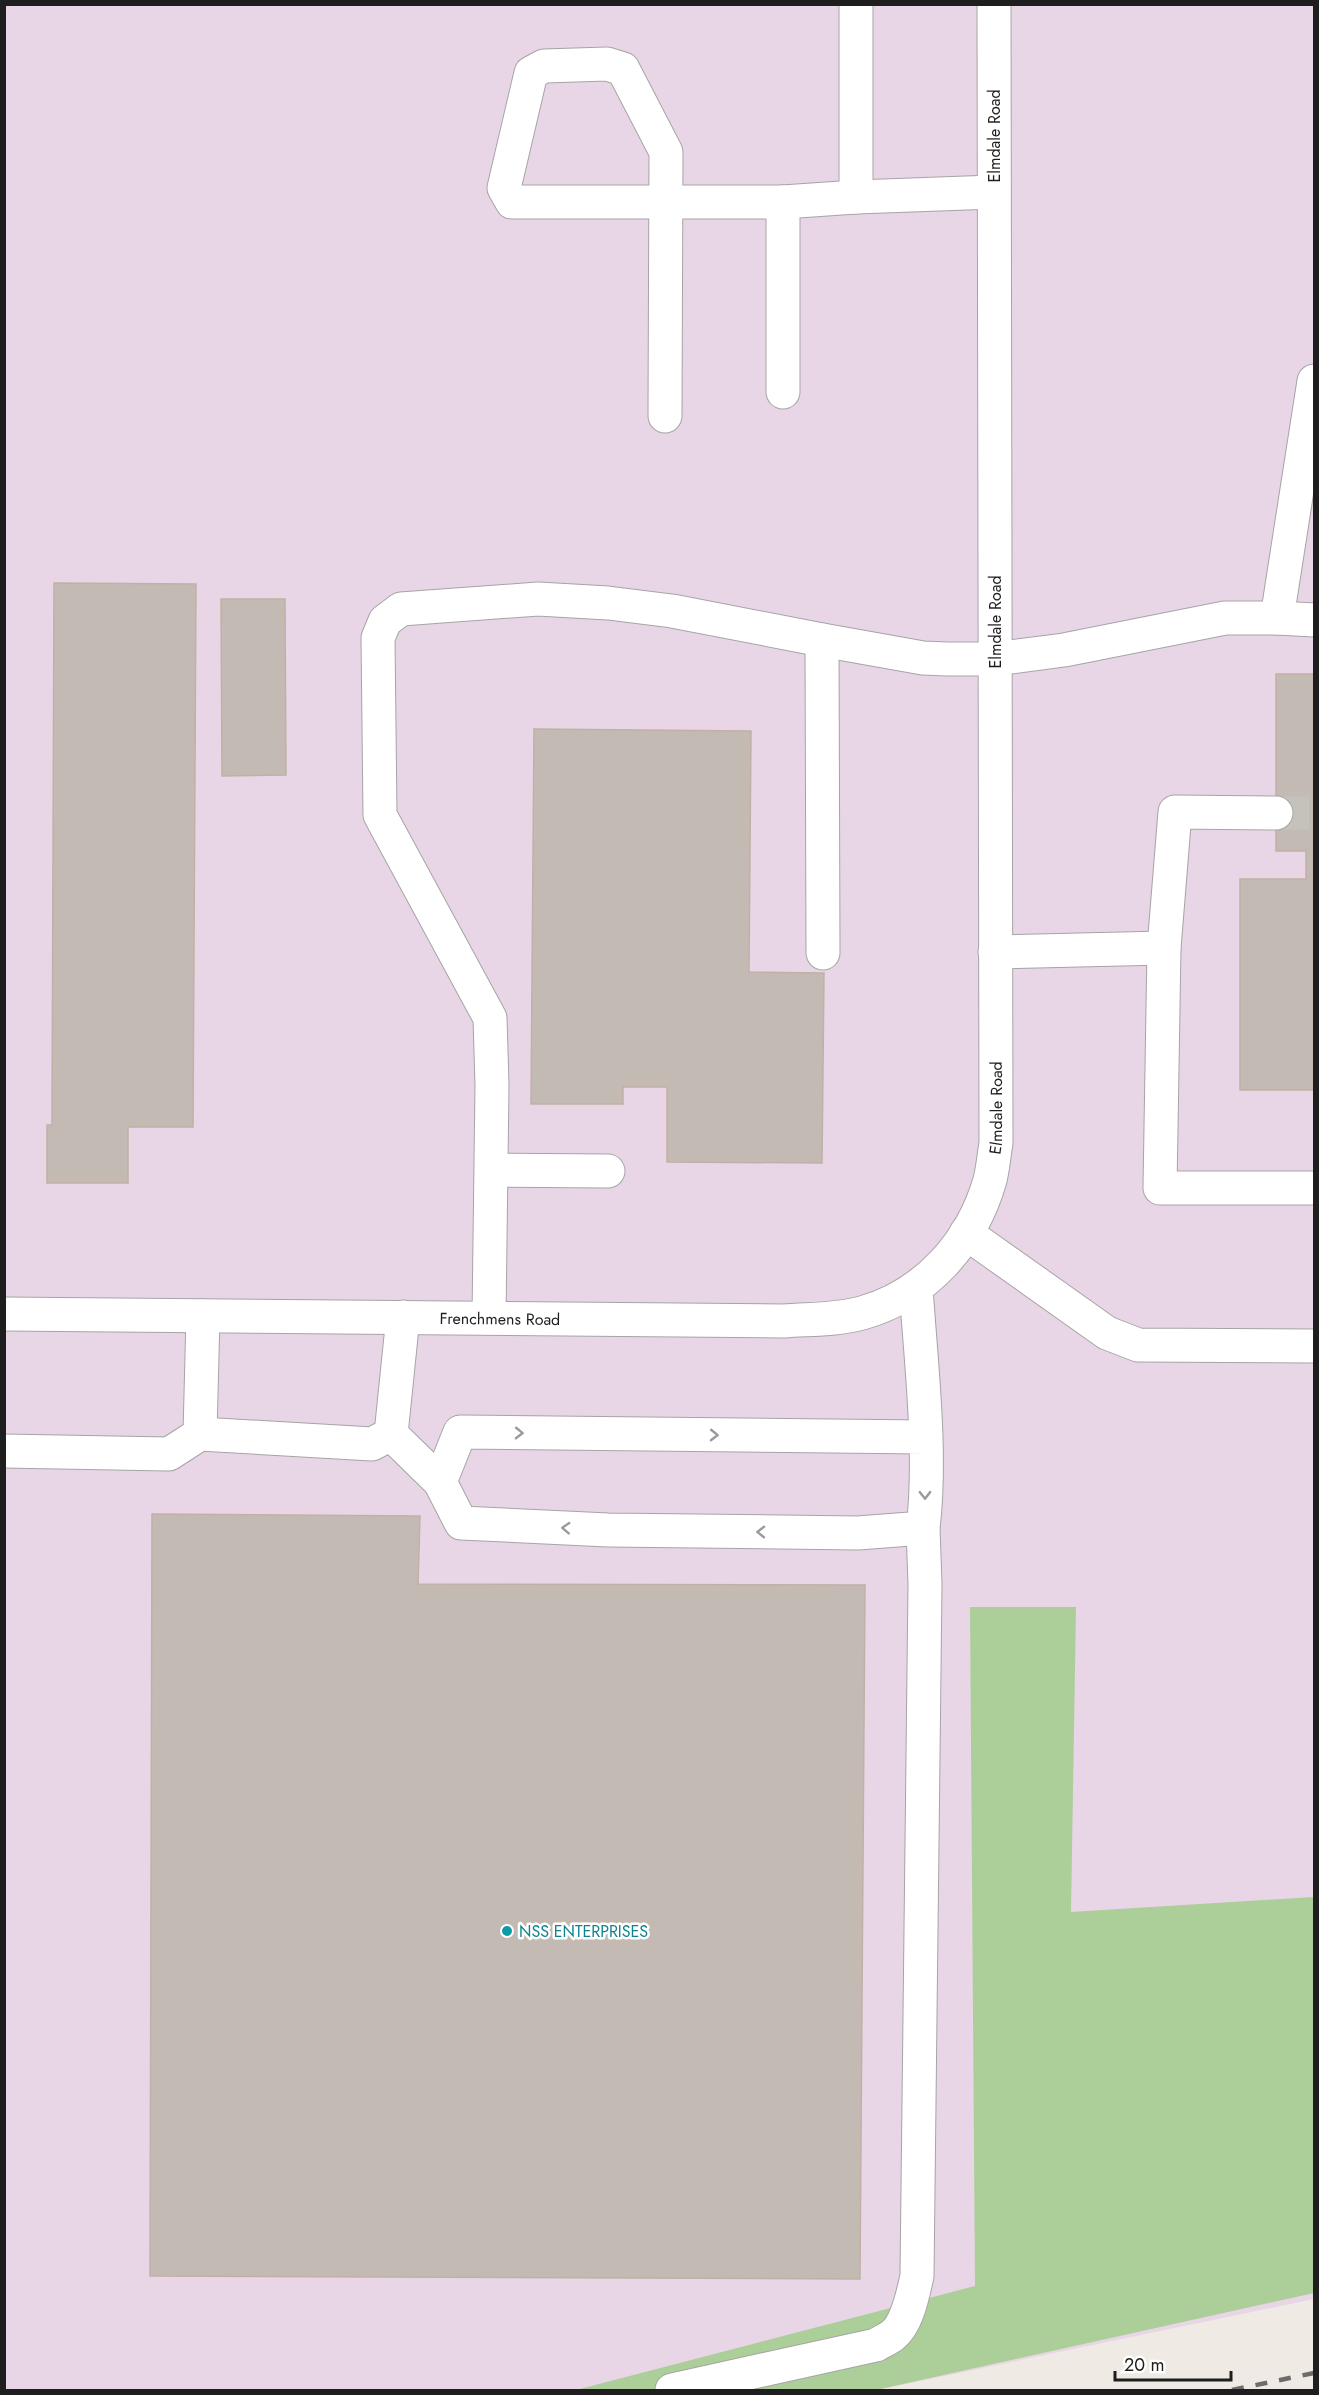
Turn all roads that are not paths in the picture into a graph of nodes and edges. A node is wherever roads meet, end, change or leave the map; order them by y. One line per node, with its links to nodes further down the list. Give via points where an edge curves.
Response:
1 (856, 4): 4 (street)
2 (994, 4): 3 (street, Elmdale Road)
3 (994, 192): 4 (street); 13 (street, Elmdale Road)
4 (856, 197): 5 (street)
5 (783, 202): 6 (street); 8 (street)
6 (666, 204): 6 (street, via 512,202 504,188 531,73 544,66 607,64 623,69 666,152); 9 (street)
7 (1314, 381): 10 (street)
8 (783, 392)
9 (665, 416)
10 (1277, 618): 11 (street); 13 (street, via 1225,618 1064,650)
11 (1314, 620)
12 (822, 640): 13 (street, via 923,658); 17 (street); 18 (street, via 672,611 538,599 401,609 385,621 378,638 380,815 490,1018)
13 (995, 659): 16 (street, Elmdale Road)
14 (1276, 813): 15 (street, via 1175,812)
15 (1164, 948): 16 (street); 20 (street, via 1160,1188)
16 (995, 952): 21 (street, Elmdale Road, via 996,1143 990,1179 980,1209)
17 (823, 953)
18 (492, 1170): 19 (street); 26 (street)
19 (608, 1171)
20 (1314, 1188)
21 (966, 1233): 22 (street, Frenchmens Road, via 943,1265); 27 (street, via 1107,1333 1138,1345)
22 (916, 1288): 26 (street, Frenchmens Road, via 894,1302 829,1318); 30 (street)
23 (4, 1314): 24 (street, Frenchmens Road)
24 (203, 1316): 25 (street, Frenchmens Road); 28 (street)
25 (402, 1317): 26 (street, Frenchmens Road); 29 (street)
26 (489, 1318)
27 (1314, 1346)
28 (200, 1434): 29 (street, via 372,1444); 31 (street, via 170,1454)
29 (391, 1434): 32 (street)
30 (925, 1437): 32 (street, one-way to 30, via 460,1432); 33 (street, one-way to 33)
31 (4, 1451)
32 (440, 1482): 33 (street, one-way to 32, via 858,1533 608,1530 461,1523)
33 (923, 1528): 34 (street, via 918,2216 914,2290 895,2334 876,2345)
34 (672, 2391)

